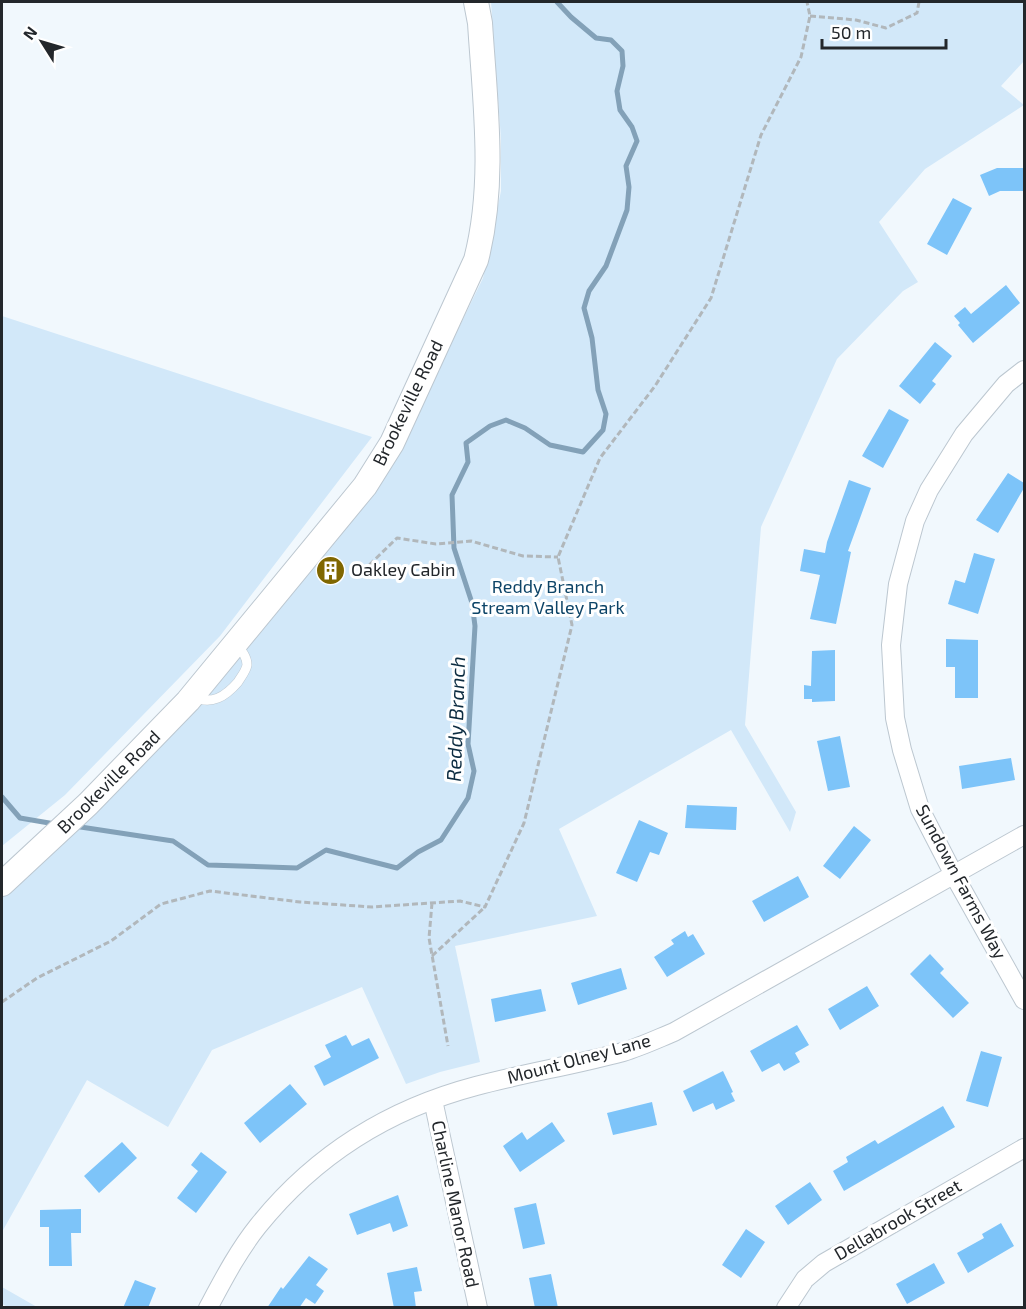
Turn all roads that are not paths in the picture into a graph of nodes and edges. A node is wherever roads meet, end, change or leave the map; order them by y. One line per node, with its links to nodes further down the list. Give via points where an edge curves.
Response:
1 (476, 2): 5 (street, Brookeville Road, via 489,177 484,231 476,260 392,443 365,486 192,696 88,804)
2 (1024, 370): 4 (street, Sundown Farms Way, via 1006,384 963,434 929,490 915,521 898,584 891,645 895,718 920,809)
3 (1024, 835): 4 (street, Mount Olney Lane)
4 (954, 875): 6 (street, Sundown Farms Way); 7 (street, Mount Olney Lane, via 674,1032 625,1051 475,1086)
5 (2, 884)
6 (1024, 1000)
7 (433, 1100): 9 (street, Mount Olney Lane, via 386,1119 338,1149 293,1188 258,1227); 10 (street, Charline Manor Road)
8 (1024, 1148): 11 (street, Dellabrook Street, via 824,1263 805,1279)
9 (208, 1308)
10 (477, 1308)
11 (786, 1308)

